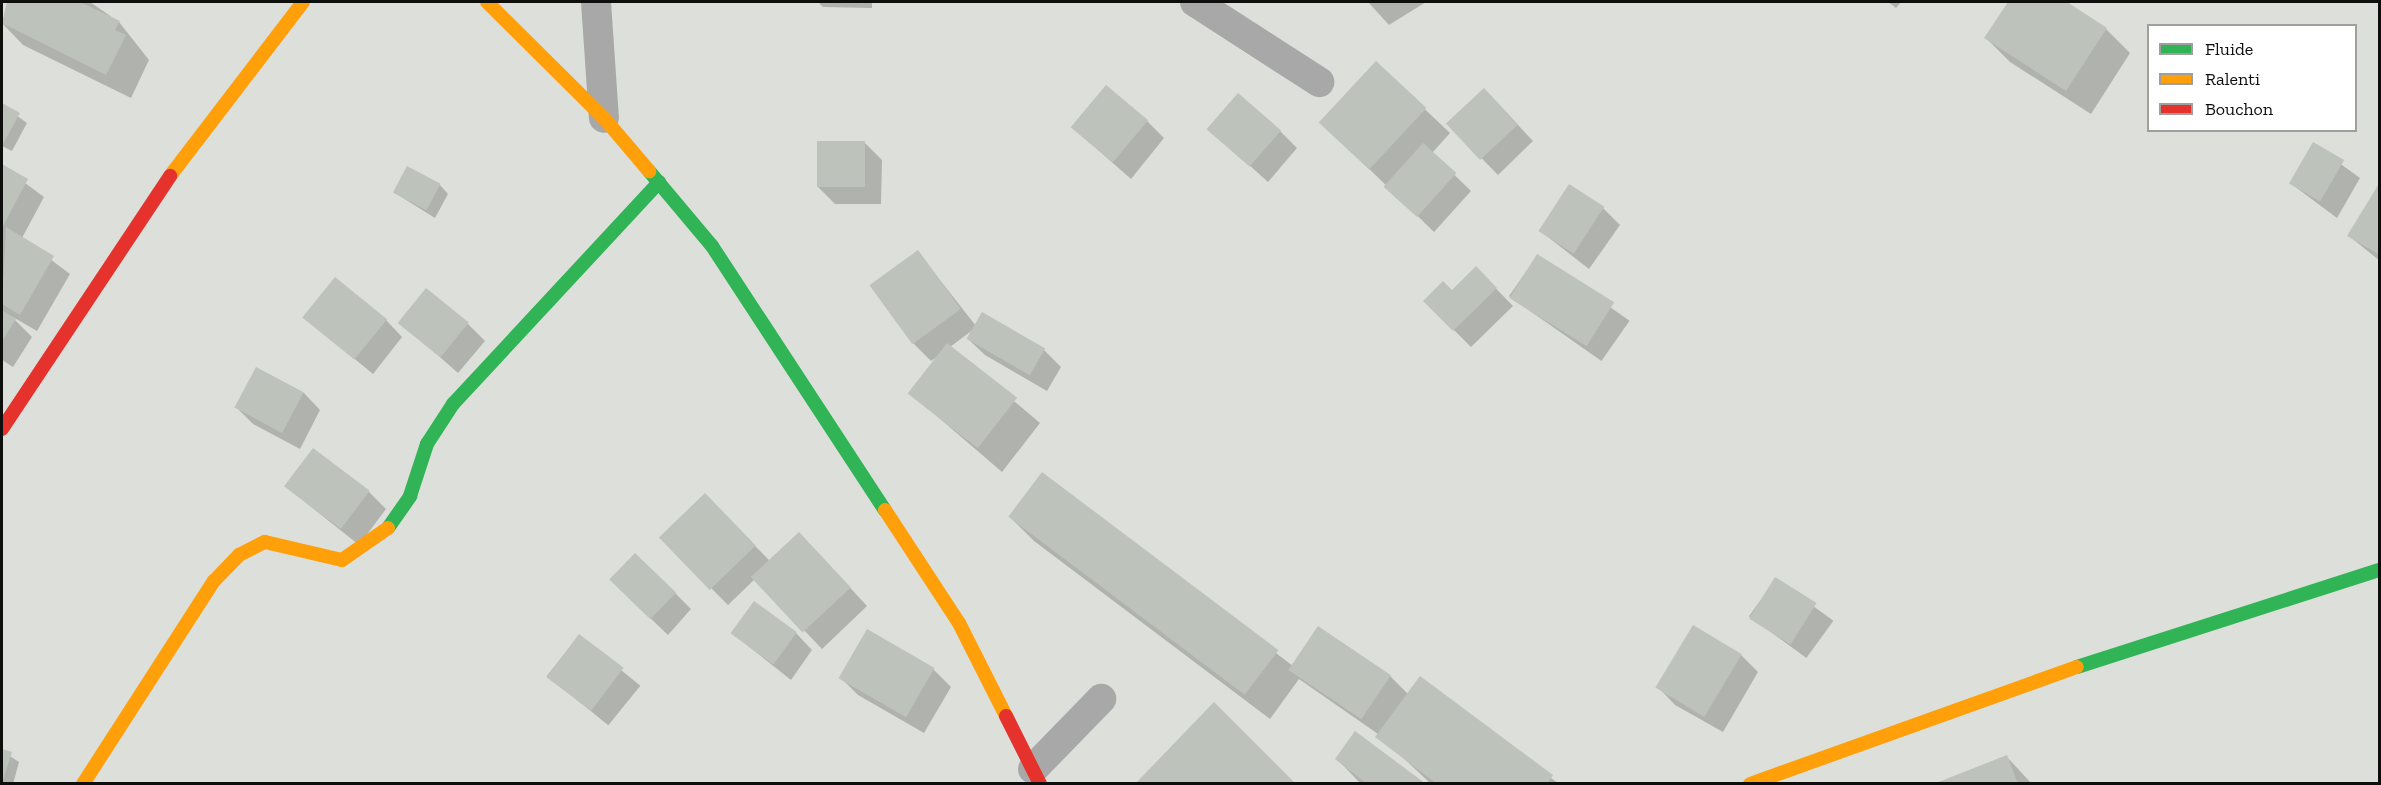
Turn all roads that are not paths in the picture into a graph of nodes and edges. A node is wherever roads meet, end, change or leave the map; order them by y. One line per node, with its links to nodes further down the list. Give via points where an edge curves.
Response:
1 (303, 2): 8 (street, via 189,148)
2 (487, 2): 6 (street)
3 (596, 2): 6 (street)
4 (1195, 2): 5 (street)
5 (1319, 82)
6 (604, 118): 7 (street)
7 (659, 182): 11 (street, via 712,246 862,468 959,623); 12 (street, via 453,404 426,444 410,496 390,526 342,560 265,542 239,555 214,581)
8 (2, 429)
9 (2379, 570): 13 (street, via 2188,627)
10 (1101, 699): 11 (street)
11 (1037, 776)
12 (83, 783)
13 (1750, 783)

